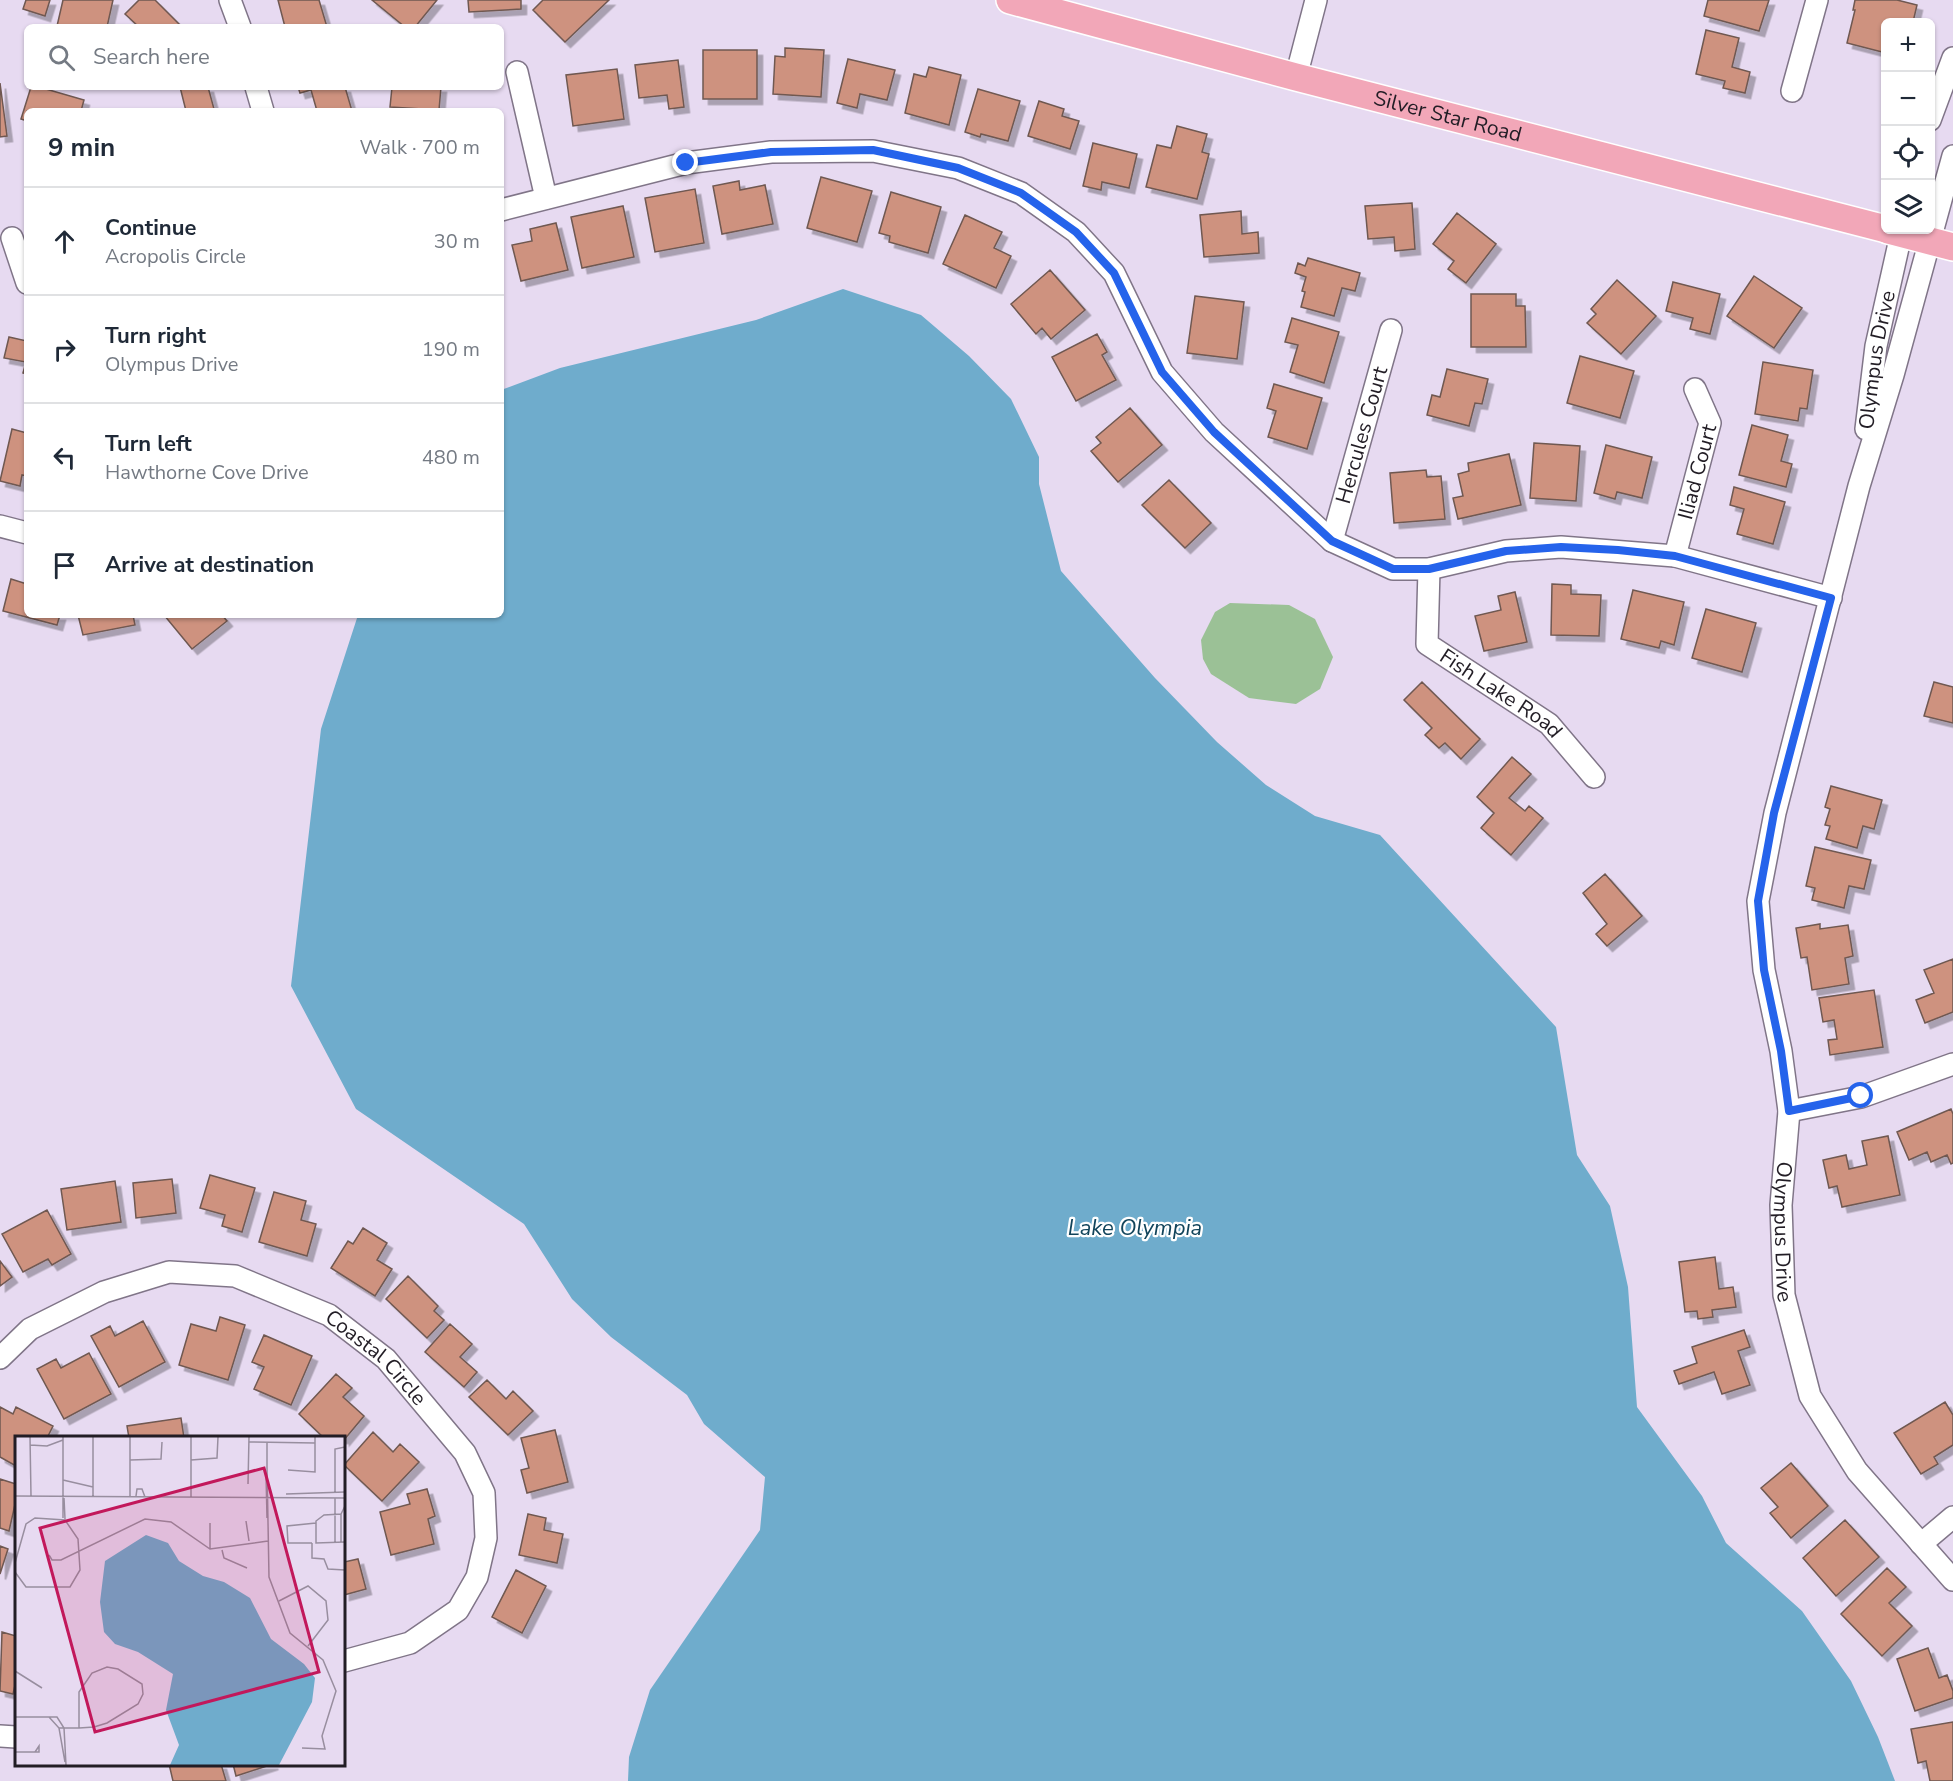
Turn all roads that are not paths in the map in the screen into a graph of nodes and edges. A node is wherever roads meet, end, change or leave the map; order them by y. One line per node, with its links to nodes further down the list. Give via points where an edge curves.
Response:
1 (230, 0): 5 (street)
2 (1011, 0): 8 (main road, Silver Star Road)
3 (1316, 0): 8 (street)
4 (1816, 0): 10 (street)
5 (239, 24)
6 (1953, 58): 11 (street)
7 (517, 72): 14 (street)
8 (1296, 77): 16 (main road, Silver Star Road)
9 (257, 90): 12 (street)
10 (1792, 91)
11 (1935, 107)
12 (262, 108)
13 (1953, 156): 20 (street, Olympus Drive)
14 (546, 198): 15 (street); 27 (street, via 686,163 771,152 873,150 958,168 1021,193 1076,232 1114,273 1162,372 1214,432)
15 (504, 209)
16 (1881, 227)
17 (1893, 234): 24 (street, Olympus Drive)
18 (1910, 234): 20 (main road, Silver Star Road)
19 (12, 238): 21 (street)
20 (1945, 243): 24 (street, Olympus Drive)
21 (24, 274)
22 (1391, 330): 27 (street, Hercules Court)
23 (1695, 389): 28 (street, Iliad Court, via 1710,423)
24 (1859, 486): 30 (street, Olympus Drive)
25 (0, 526): 26 (street)
26 (24, 532)
27 (1332, 541): 29 (street, via 1393,569)
28 (1675, 556): 29 (street, via 1561,547 1506,551); 30 (street)
29 (1429, 569): 31 (street, Fish Lake Road, via 1427,644 1549,724)
30 (1831, 598): 33 (street, Olympus Drive, via 1774,813 1758,901 1764,970)
31 (1594, 777)
32 (1953, 1064): 33 (street, via 1861,1096)
33 (1789, 1111): 36 (street, Olympus Drive, via 1781,1205 1784,1295 1810,1396 1857,1471)
34 (0, 1358): 38 (street, Coastal Circle, via 30,1329 104,1292 170,1272 235,1276 329,1315 386,1359 465,1453 484,1493 486,1538 477,1577 458,1610 410,1643)
35 (1953, 1516): 36 (street)
36 (1921, 1544): 37 (street, Olympus Drive)
37 (1953, 1580)
38 (345, 1661)
39 (0, 1736): 40 (street)
40 (15, 1737)

